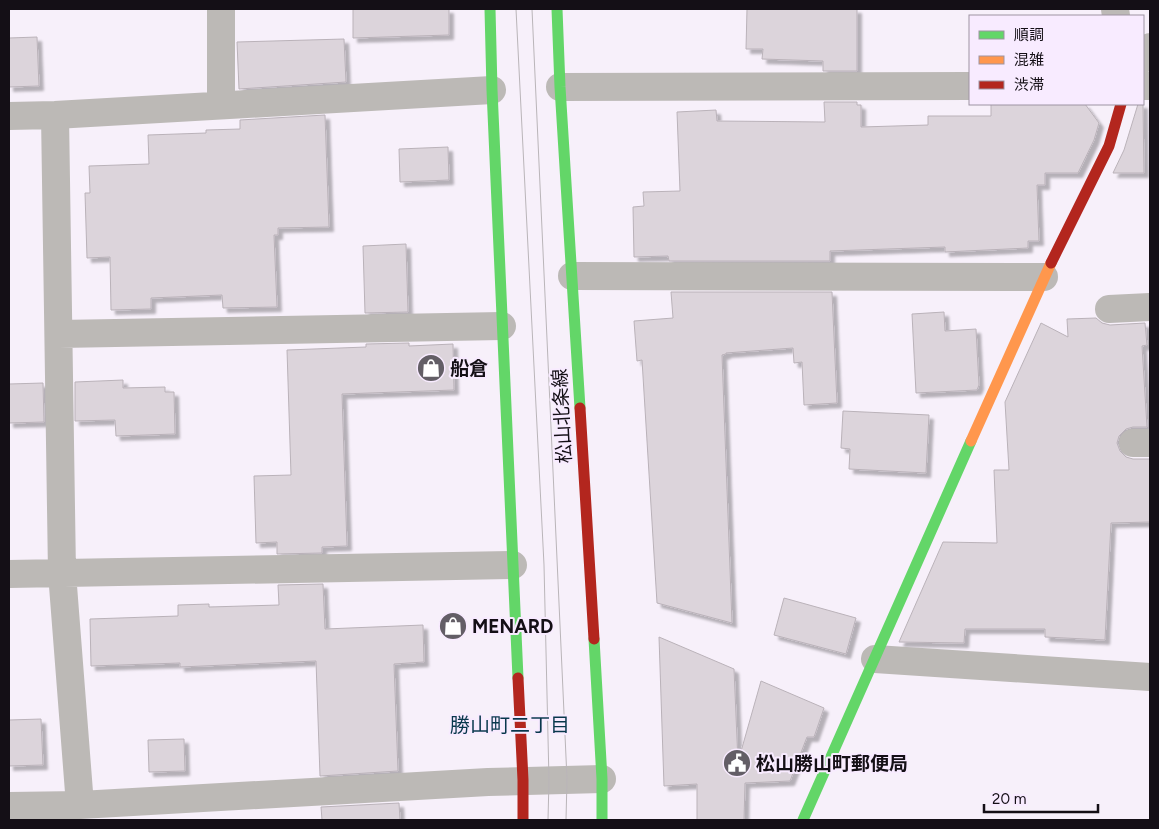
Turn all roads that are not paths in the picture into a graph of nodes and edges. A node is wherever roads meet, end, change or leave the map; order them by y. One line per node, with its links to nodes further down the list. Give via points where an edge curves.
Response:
1 (221, 9): 9 (street)
2 (490, 9): 8 (main road)
3 (557, 9): 7 (main road, 松山北条線)
4 (1150, 46): 5 (street)
5 (1144, 57)
6 (969, 86): 7 (street)
7 (560, 87): 13 (main road, 松山北条線)
8 (492, 90): 9 (street); 17 (main road)
9 (221, 105): 11 (street)
10 (1121, 105): 14 (main road, via 1109,146)
11 (55, 115): 12 (street); 18 (street)
12 (9, 116)
13 (572, 276): 14 (street); 24 (main road, 松山北条線)
14 (1044, 277): 22 (main road)
15 (1150, 306): 16 (street)
16 (1109, 309)
17 (502, 326): 18 (street); 19 (main road)
18 (59, 334): 20 (street)
19 (513, 565): 20 (street); 25 (main road)
20 (62, 573): 21 (street); 26 (street)
21 (9, 574)
22 (875, 659): 23 (street); 30 (main road)
23 (1150, 677)
24 (602, 779): 25 (street); 29 (main road, 松山北条線)
25 (523, 780): 26 (street); 28 (main road)
26 (80, 805): 27 (street)
27 (9, 806)
28 (523, 820)
29 (602, 820)
30 (803, 820)

